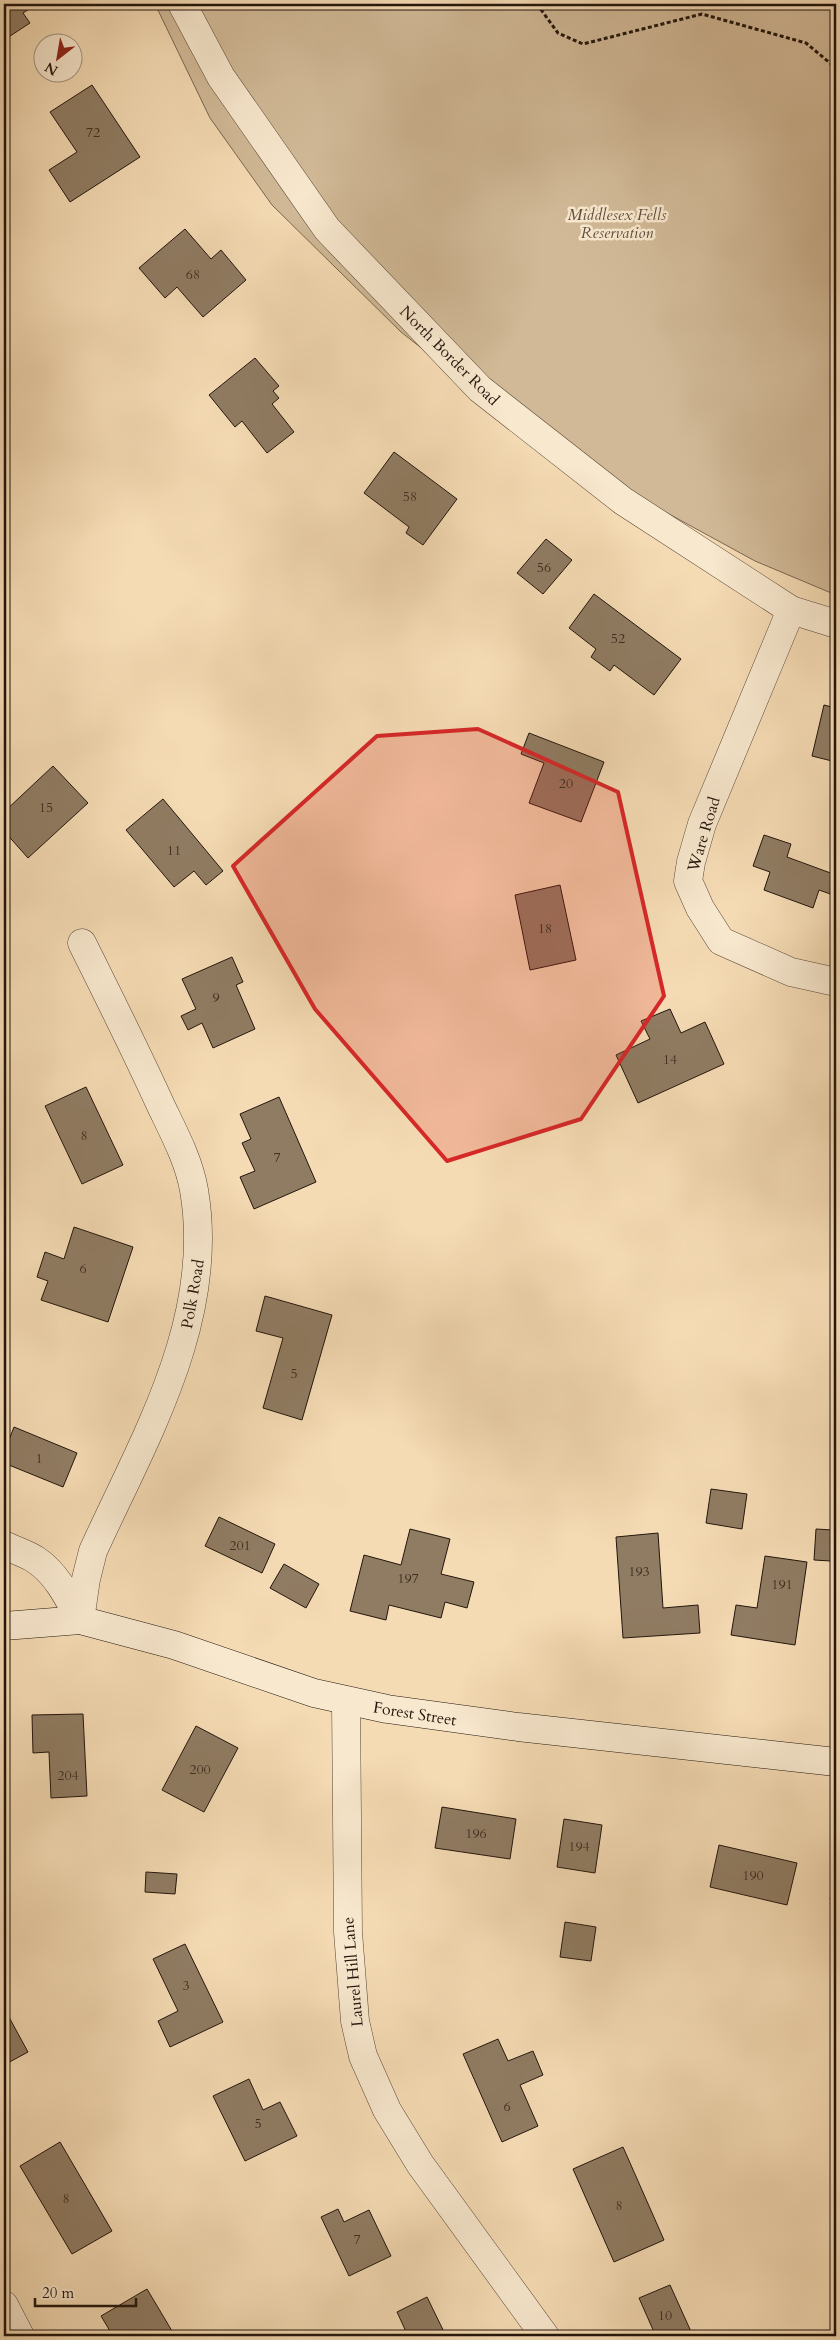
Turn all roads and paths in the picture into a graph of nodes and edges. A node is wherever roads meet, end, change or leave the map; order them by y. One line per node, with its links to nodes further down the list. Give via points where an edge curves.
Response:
1 (182, 4): 4 (street, North Border Road, via 221,77 327,229 480,388 622,501)
2 (537, 4): 3 (path, via 558,33 584,44 702,14 806,43)
3 (836, 68)
4 (792, 610): 5 (street, North Border Road); 7 (street, Ware Road, via 702,824 688,880 700,908 721,941 791,972)
5 (836, 624)
6 (82, 943): 9 (street, Polk Road, via 131,1039 182,1152 194,1189 199,1268 169,1386 94,1551)
7 (836, 982)
8 (4, 1545): 9 (street, via 36,1559 48,1570 64,1590)
9 (80, 1620): 10 (street, Forest Street); 11 (street, Forest Street, via 174,1645)
10 (4, 1626)
11 (346, 1702): 12 (street, Forest Street, via 428,1716); 15 (street, Laurel Hill Lane, via 348,1932 354,2012 363,2056 387,2110 416,2157)
12 (836, 1762)
13 (4, 2305): 14 (street)
14 (20, 2336)
15 (545, 2336)

